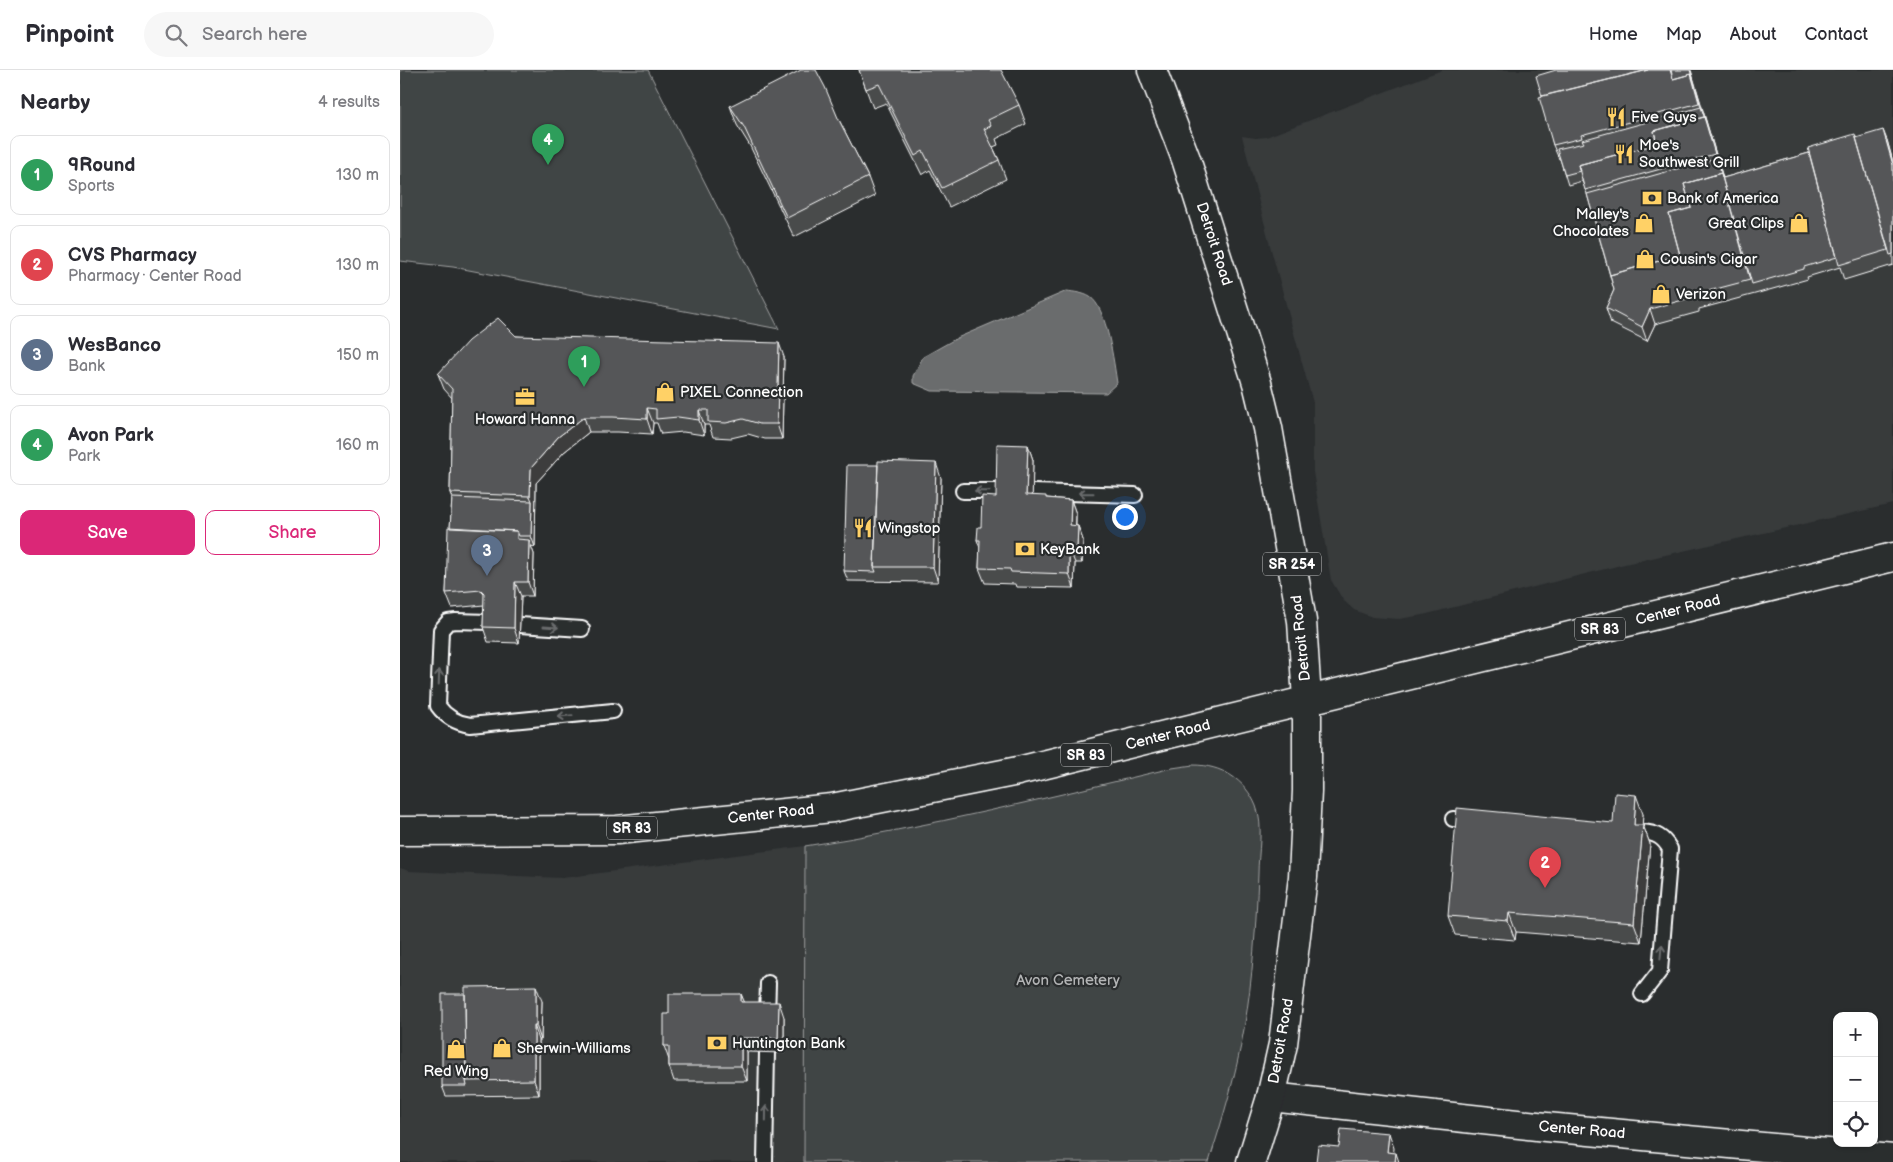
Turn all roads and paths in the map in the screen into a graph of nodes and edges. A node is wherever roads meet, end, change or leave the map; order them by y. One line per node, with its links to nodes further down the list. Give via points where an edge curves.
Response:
1 (1152, 70): 10 (main road, Detroit Road / SR 254, via 1191,175 1265,414 1302,621)
2 (963, 491): 3 (lane, one-way to 2)
3 (1001, 491)
4 (1032, 492): 5 (lane, one-way to 4)
5 (1135, 495)
6 (1893, 557): 10 (main road, Center Road / SR 83)
7 (489, 622): 11 (lane, one-way to 7, via 470,725 455,721 438,706 441,630 448,622)
8 (520, 625): 9 (lane, one-way to 9)
9 (582, 629)
10 (1307, 700): 14 (main road, Center Road / SR 83, via 1018,771 832,808 617,830); 20 (main road, Detroit Road / SR 254, via 1303,877 1283,1044)
11 (613, 711)
12 (1453, 819): 13 (lane)
13 (1492, 822)
14 (400, 831)
15 (1642, 832): 17 (lane, one-way to 15, via 1660,971 1670,849 1659,836)
16 (768, 982): 18 (lane)
17 (1642, 994)
18 (767, 1017)
19 (767, 1052): 22 (lane, one-way to 19)
20 (1271, 1097): 21 (main road, Center Road, via 1546,1127); 23 (main road, Detroit Road / SR 254)
21 (1893, 1159)
22 (765, 1162)
23 (1251, 1162)

